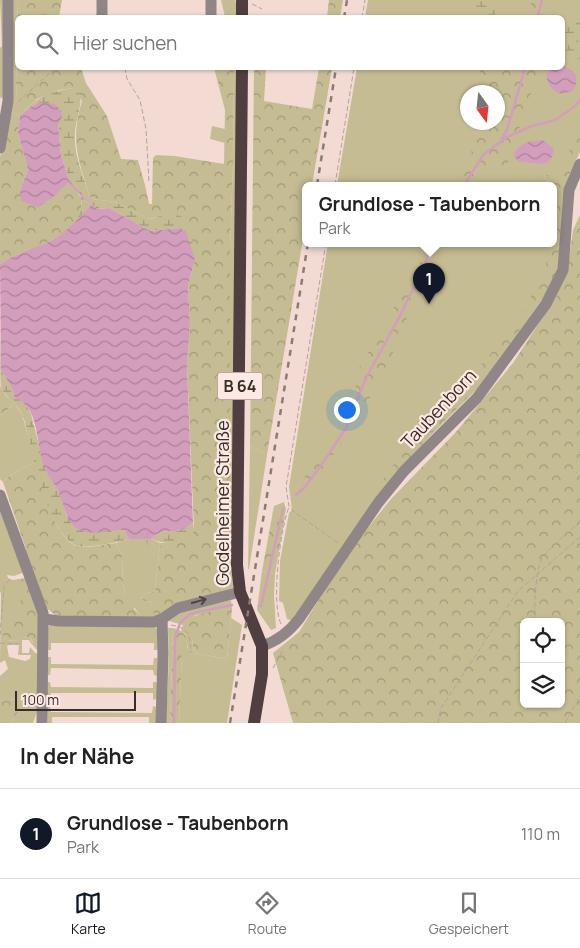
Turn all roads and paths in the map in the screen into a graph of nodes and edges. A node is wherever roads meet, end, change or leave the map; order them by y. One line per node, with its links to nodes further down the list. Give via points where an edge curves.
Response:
1 (8, 0): 15 (lane)
2 (102, 0): 7 (lane)
3 (212, 0): 8 (lane)
4 (365, 0): 10 (path)
5 (246, 2): 6 (path); 9 (main road)
6 (262, 9)
7 (102, 15)
8 (211, 15)
9 (243, 15)
10 (362, 15)
11 (52, 70): 15 (path)
12 (125, 70): 18 (path, via 140,100 146,129)
13 (242, 70): 30 (main road, Godelheimer Straße / B 64)
14 (354, 70): 19 (path)
15 (7, 109): 16 (lane)
16 (0, 148)
17 (580, 164): 40 (lane, Taubenborn, via 569,190 563,270 546,304 477,398 404,471 378,503 292,628)
18 (149, 182)
19 (335, 182)
20 (325, 247): 22 (path, via 286,486)
21 (0, 495): 32 (lane)
22 (289, 506): 26 (path); 34 (path, via 278,563 276,610)
23 (580, 522): 28 (path, via 541,558)
24 (148, 528): 27 (path)
25 (580, 537): 28 (path)
26 (333, 540)
27 (147, 545)
28 (538, 575): 31 (path); 47 (path, via 518,592 483,642 441,708)
29 (11, 578): 36 (path, via 4,586)
30 (240, 592): 33 (lane, one-way to 30, via 178,608); 40 (main road, Godelheimer Straße / B 64)
31 (535, 618)
32 (44, 619): 33 (lane, via 154,622); 44 (lane)
33 (162, 619): 45 (lane)
34 (280, 622)
35 (176, 626): 41 (path, via 184,628 188,634)
36 (0, 635)
37 (0, 643): 38 (path)
38 (19, 644)
39 (286, 644): 42 (path)
40 (262, 646): 46 (main road, Godelheimer Straße / B 64, via 262,674)
41 (191, 653)
42 (271, 673)
43 (580, 696): 48 (path)
44 (42, 723)
45 (161, 723)
46 (254, 723)
47 (438, 723)
48 (565, 723)

